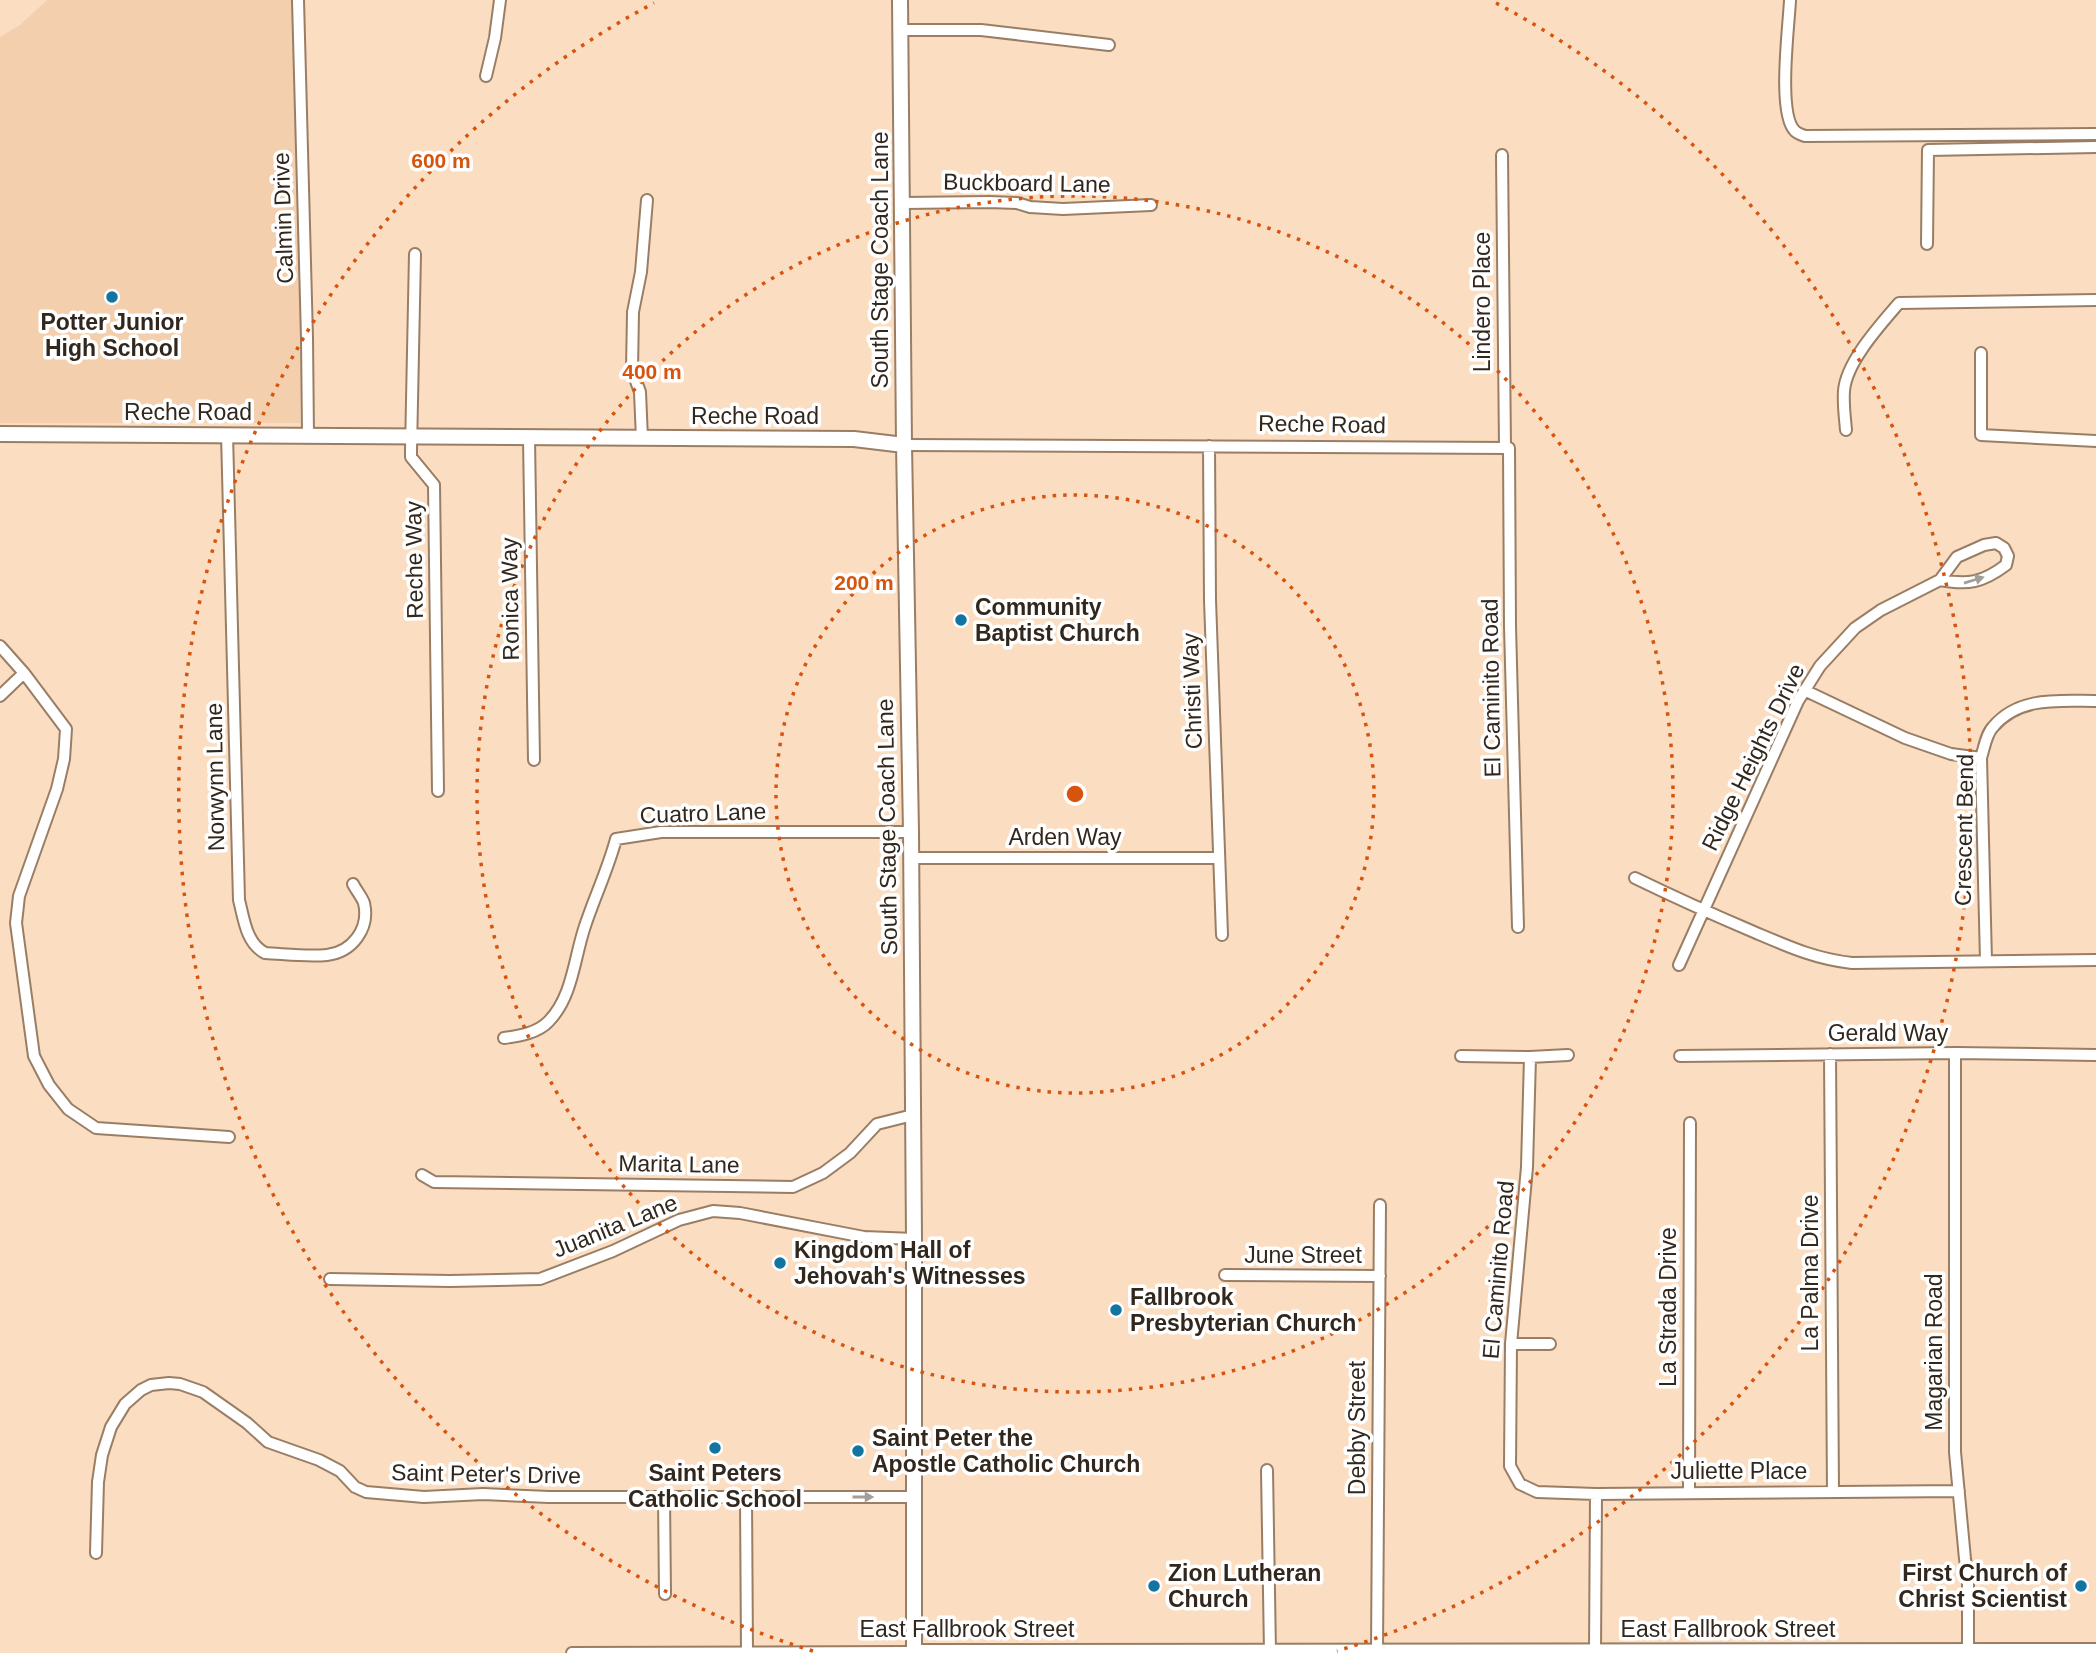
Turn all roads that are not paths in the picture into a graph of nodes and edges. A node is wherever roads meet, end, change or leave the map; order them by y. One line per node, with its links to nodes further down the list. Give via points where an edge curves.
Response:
1 (298, 0): 21 (street, Calmin Drive)
2 (500, 0): 7 (street)
3 (900, 0): 5 (main road, South Stage Coach Lane)
4 (1790, 0): 8 (street, via 1786,94 1791,124 1805,136)
5 (901, 30): 6 (street, via 981,30); 12 (main road, South Stage Coach Lane)
6 (1110, 45)
7 (486, 76)
8 (2096, 134)
9 (2096, 147): 14 (street, via 1928,150)
10 (1502, 155): 28 (street, Lindero Place)
11 (648, 200): 24 (street, via 633,312 632,370 639,393)
12 (903, 203): 13 (street, Buckboard Lane, via 1017,203 1063,209); 26 (main road, South Stage Coach Lane)
13 (1151, 205)
14 (1927, 244)
15 (415, 254): 22 (street, Reche Way)
16 (2096, 300): 18 (street, via 1899,303 1864,345 1846,381)
17 (1980, 353): 25 (street, via 1980,435)
18 (1846, 430)
19 (0, 434): 20 (main road, Reche Road)
20 (227, 434): 21 (main road, Reche Road); 42 (street, Norwynn Lane, via 239,900 250,940 265,953 338,953 364,929 364,904)
21 (308, 436): 22 (main road, Reche Road)
22 (412, 436): 23 (main road, Reche Road); 37 (street, Reche Way, via 411,457 435,485)
23 (529, 438): 24 (main road, Reche Road); 36 (street, Ronica Way)
24 (642, 439): 26 (main road, Reche Road, via 854,439)
25 (2096, 441)
26 (904, 445): 27 (street, Reche Road); 38 (main road, South Stage Coach Lane)
27 (1209, 446): 28 (street, Reche Road); 40 (street, Christi Way)
28 (1507, 449): 44 (street, El Caminito Road)
29 (1940, 580): 29 (street, Ridge Heights Drive, one-way to 29, via 1968,584 1997,572 2008,556 1996,543 1984,545 1958,557); 32 (street, Ridge Heights Drive, via 1855,628)
30 (0, 646): 31 (street)
31 (24, 673): 33 (street); 59 (street, via 66,729 57,789 19,896 16,923 34,1056 48,1085 68,1109 96,1128)
32 (1804, 690): 35 (street, via 1905,738 1951,754); 43 (street, Ridge Heights Drive)
33 (0, 696)
34 (2096, 701): 35 (street, Crescent Bend, via 2039,702 2016,708 1991,728)
35 (1981, 758): 47 (street, Crescent Bend)
36 (534, 760)
37 (438, 791)
38 (911, 832): 39 (main road, South Stage Coach Lane); 49 (street, Cuatro Lane, via 661,832 616,839 562,1004 547,1023 522,1036)
39 (911, 858): 40 (street, Arden Way); 57 (main road, South Stage Coach Lane)
40 (1219, 858): 45 (street, Christi Way)
41 (1634, 878): 43 (street)
42 (353, 884)
43 (1703, 911): 47 (street, via 1830,961); 48 (street, Ridge Heights Drive)
44 (1518, 927)
45 (1222, 935)
46 (2096, 960): 47 (street)
47 (1986, 961)
48 (1679, 965)
49 (504, 1038)
50 (1955, 1053): 51 (street, Gerald Way); 53 (street, Gerald Way); 70 (street, Magarian Road, via 1955,1452)
51 (1830, 1054): 55 (street, Gerald Way); 72 (street, La Palma Drive)
52 (1568, 1055): 56 (street)
53 (2096, 1055)
54 (1461, 1056): 56 (street)
55 (1680, 1056)
56 (1530, 1057): 66 (street, El Caminito Road, via 1527,1167)
57 (913, 1115): 60 (street, Marita Lane, via 877,1124 850,1153 793,1187 434,1181); 62 (main road, South Stage Coach Lane)
58 (1690, 1123): 71 (street, La Strada Drive)
59 (229, 1137)
60 (422, 1175)
61 (1380, 1205): 64 (street, Debby Street)
62 (914, 1240): 65 (street, Juanita Lane, via 864,1237 713,1211 679,1220 540,1279); 76 (main road, South Stage Coach Lane)
63 (1225, 1275): 64 (street, June Street)
64 (1380, 1276): 85 (street, Debby Street)
65 (330, 1279)
66 (1511, 1344): 67 (street); 69 (street, El Caminito Road, via 1510,1466)
67 (1550, 1344)
68 (1268, 1470): 83 (street)
69 (1520, 1484): 73 (street, Juliette Place, via 1537,1492)
70 (1959, 1491): 72 (street, Juliette Place); 79 (street, Magarian Road, via 1968,1576)
71 (1689, 1492): 72 (street, Juliette Place); 73 (street, Juliette Place)
72 (1833, 1492)
73 (1596, 1494): 86 (street)
74 (664, 1497): 75 (street, Saint Peter's Drive); 77 (street, Saint Peter's Drive, via 424,1497 366,1492 319,1460 268,1443 202,1392 169,1383 141,1390 125,1404 111,1427 98,1482); 78 (street)
75 (746, 1497): 76 (street, Saint Peter's Drive, one-way to 76); 81 (street)
76 (914, 1497): 82 (main road, South Stage Coach Lane)
77 (96, 1553)
78 (664, 1594)
79 (1968, 1650): 87 (main road, East Fallbrook Street); 90 (main road, East Fallbrook Street)
80 (2096, 1651): 87 (main road, East Fallbrook Street)
81 (747, 1652): 82 (street, East Fallbrook Street); 88 (street, East Fallbrook Street)
82 (914, 1652): 83 (main road, East Fallbrook Street)
83 (1270, 1652): 84 (main road, East Fallbrook Street)
84 (1360, 1652): 85 (main road, East Fallbrook Street)
85 (1377, 1652): 89 (main road, East Fallbrook Street)
86 (1595, 1652): 89 (main road, East Fallbrook Street); 90 (main road, East Fallbrook Street)
87 (1987, 1652)
88 (573, 1653)
89 (1499, 1653)
90 (1819, 1653)

